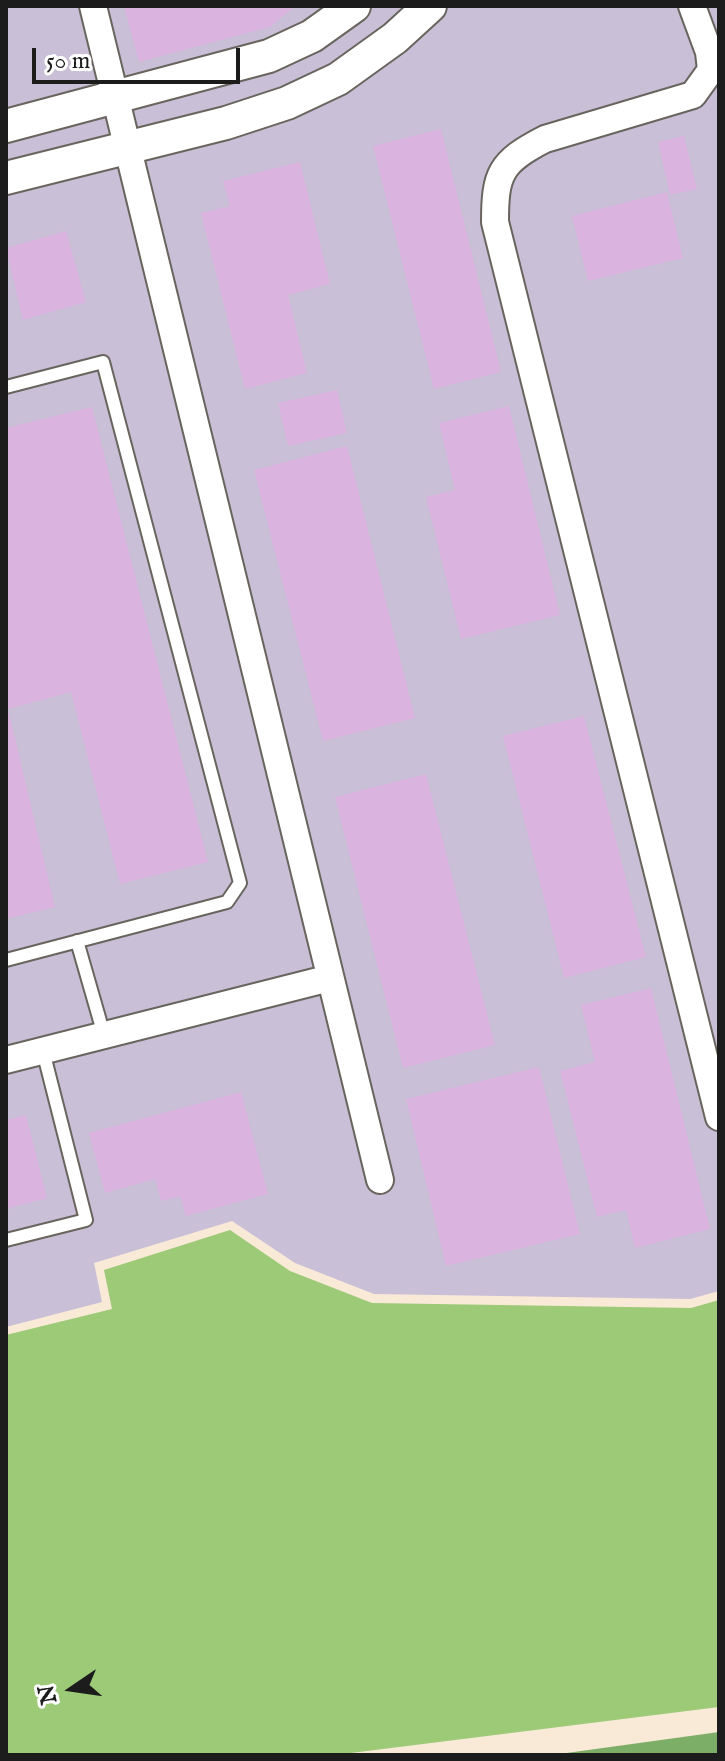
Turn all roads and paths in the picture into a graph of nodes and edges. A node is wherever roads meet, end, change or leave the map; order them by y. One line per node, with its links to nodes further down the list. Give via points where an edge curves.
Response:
1 (93, 6): 6 (street)
2 (354, 6): 6 (street, via 312,36 269,56)
3 (430, 6): 8 (street, via 384,46 313,91 226,123)
4 (692, 6): 5 (street)
5 (715, 79): 17 (street, via 677,102 526,148 495,184 495,222)
6 (115, 99): 7 (street); 8 (street)
7 (6, 126)
8 (127, 147): 9 (street); 13 (street)
9 (6, 178)
10 (6, 387): 11 (lane, via 103,362 240,883 227,902)
11 (77, 941): 12 (lane); 14 (lane)
12 (6, 960)
13 (330, 978): 14 (street); 18 (street)
14 (104, 1035): 15 (street)
15 (43, 1051): 16 (street); 19 (lane, via 86,1220)
16 (6, 1060)
17 (719, 1117)
18 (380, 1180)
19 (6, 1240)

